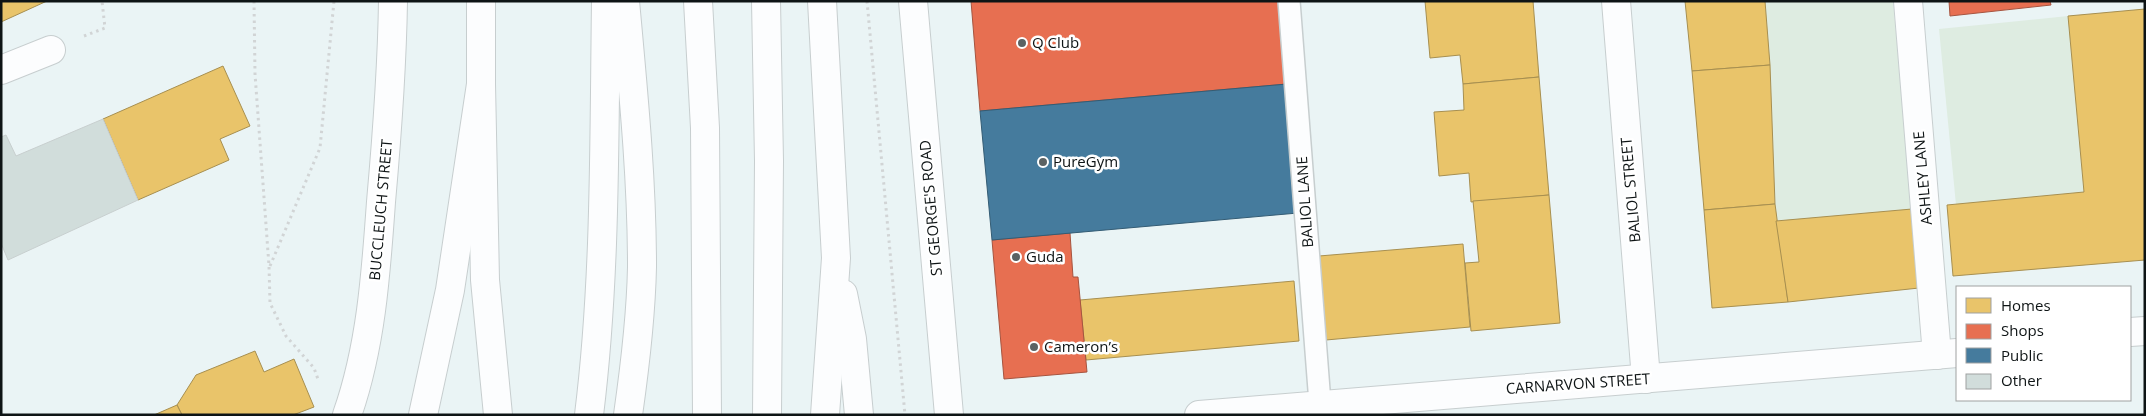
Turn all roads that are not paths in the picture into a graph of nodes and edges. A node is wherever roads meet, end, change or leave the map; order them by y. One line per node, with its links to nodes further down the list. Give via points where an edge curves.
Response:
1 (393, 1): 21 (main road, BUCCLEUCH STREET, via 392,66 374,291)
2 (481, 1): 14 (main road)
3 (606, 1): 24 (main road, via 603,257)
4 (625, 1): 25 (main road, via 642,268)
5 (698, 1): 26 (main road, via 706,128)
6 (766, 1): 27 (main road, via 769,161)
7 (822, 1): 15 (main road)
8 (913, 1): 30 (main road, ST GEORGE'S ROAD)
9 (1289, 1): 20 (lane, BALIOL LANE)
10 (1616, 1): 19 (main road, BALIOL STREET)
11 (1908, 1): 18 (main road, ASHLEY LANE)
12 (51, 50): 13 (main road)
13 (1, 70)
14 (481, 84): 22 (main road, via 450,290); 23 (main road, via 486,280)
15 (836, 258): 28 (main road); 29 (main road, via 852,339)
16 (2145, 331): 17 (main road)
17 (2131, 332)
18 (1947, 354): 19 (main road, CARNARVON STREET)
19 (1646, 379): 20 (main road, CARNARVON STREET)
20 (1320, 404): 31 (main road, CARNARVON STREET)
21 (347, 415)
22 (423, 415)
23 (498, 415)
24 (589, 415)
25 (628, 415)
26 (707, 415)
27 (767, 415)
28 (826, 415)
29 (859, 415)
30 (949, 415)
31 (1198, 415)

